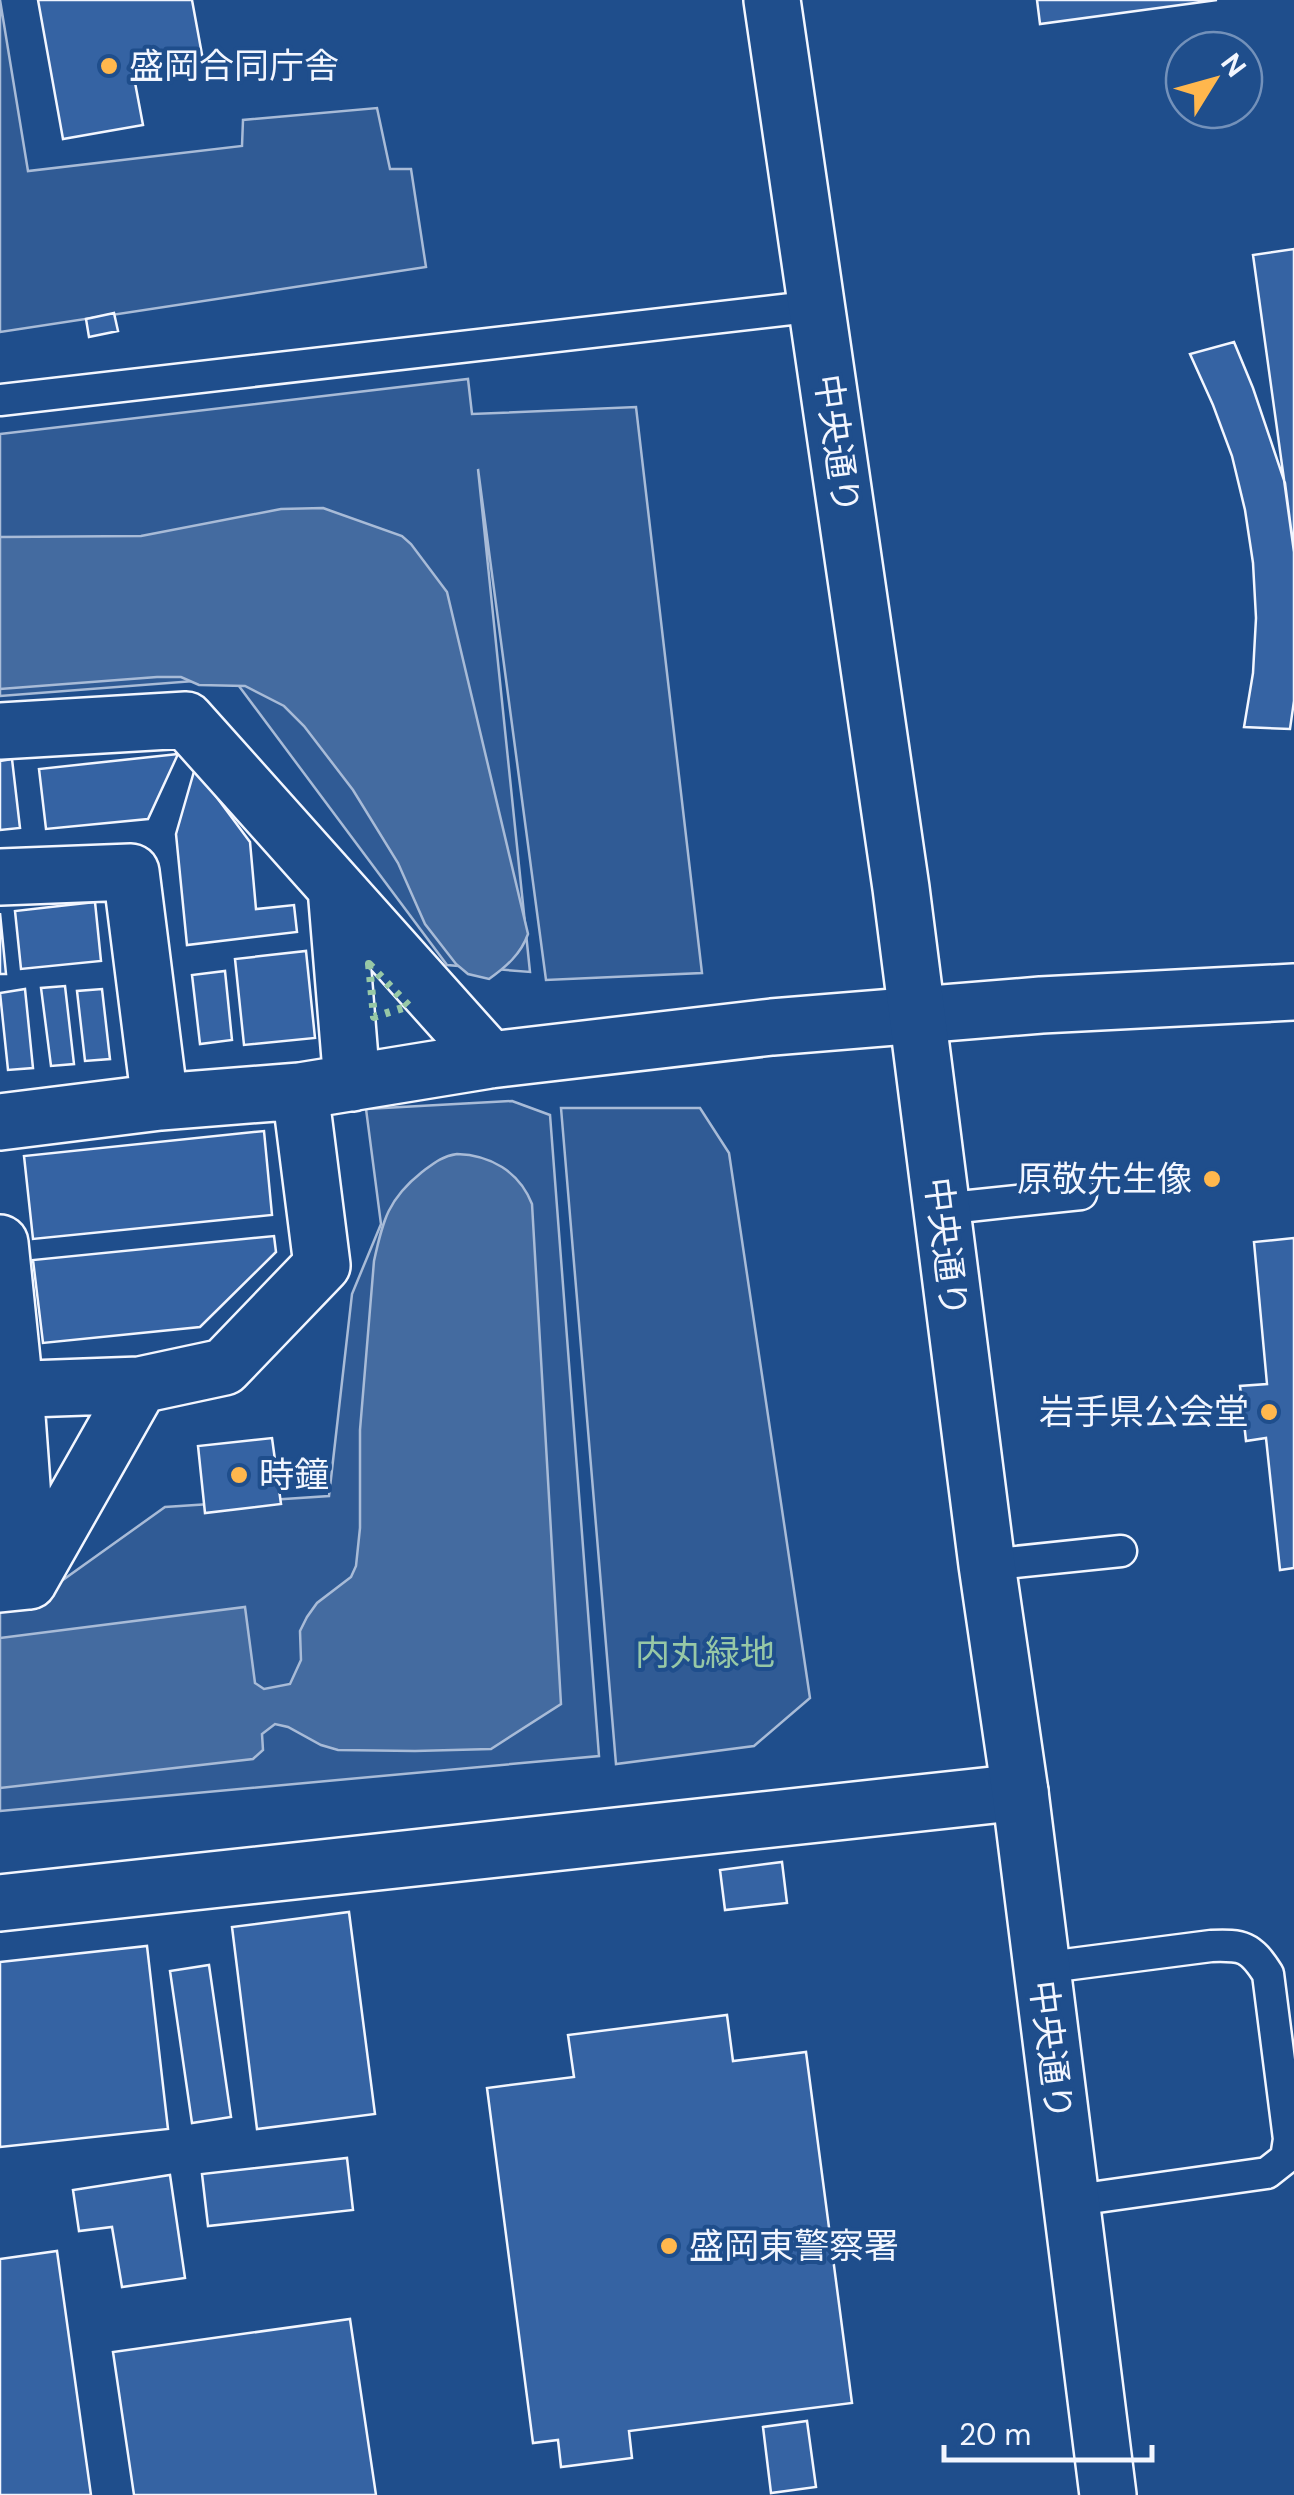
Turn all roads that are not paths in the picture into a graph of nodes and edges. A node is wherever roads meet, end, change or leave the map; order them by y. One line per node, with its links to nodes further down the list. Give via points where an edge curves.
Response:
1 (772, 0): 2 (main road, 中央通り)
2 (818, 306): 3 (lane); 8 (main road, 中央通り)
3 (0, 400)
4 (0, 731): 6 (main road, via 186,720)
5 (0, 877): 11 (main road, via 131,872)
6 (336, 888): 9 (main road); 10 (main road)
7 (1294, 992): 8 (main road)
8 (918, 1016): 9 (main road); 14 (main road, 中央通り)
9 (490, 1060): 10 (main road)
10 (326, 1087): 11 (main road); 16 (main road, via 322,1265 224,1366)
11 (160, 1102): 12 (main road)
12 (0, 1122)
13 (1081, 1194): 14 (lane)
14 (941, 1209): 19 (main road, 中央通り)
15 (0, 1244): 17 (main road)
16 (140, 1384): 17 (main road); 20 (main road)
17 (7, 1390): 20 (main road)
18 (1121, 1551): 19 (lane)
19 (987, 1565): 21 (main road, 中央通り)
20 (14, 1582)
21 (1020, 1792): 22 (main road); 23 (main road, 中央通り)
22 (0, 1904)
23 (1041, 1968): 24 (main road, 中央通り); 24 (lane, via 1211,1946 1240,1946 1258,1958 1268,1974 1289,2140 1286,2158 1267,2173)
24 (1070, 2202): 25 (main road, 中央通り)
25 (1108, 2495)

